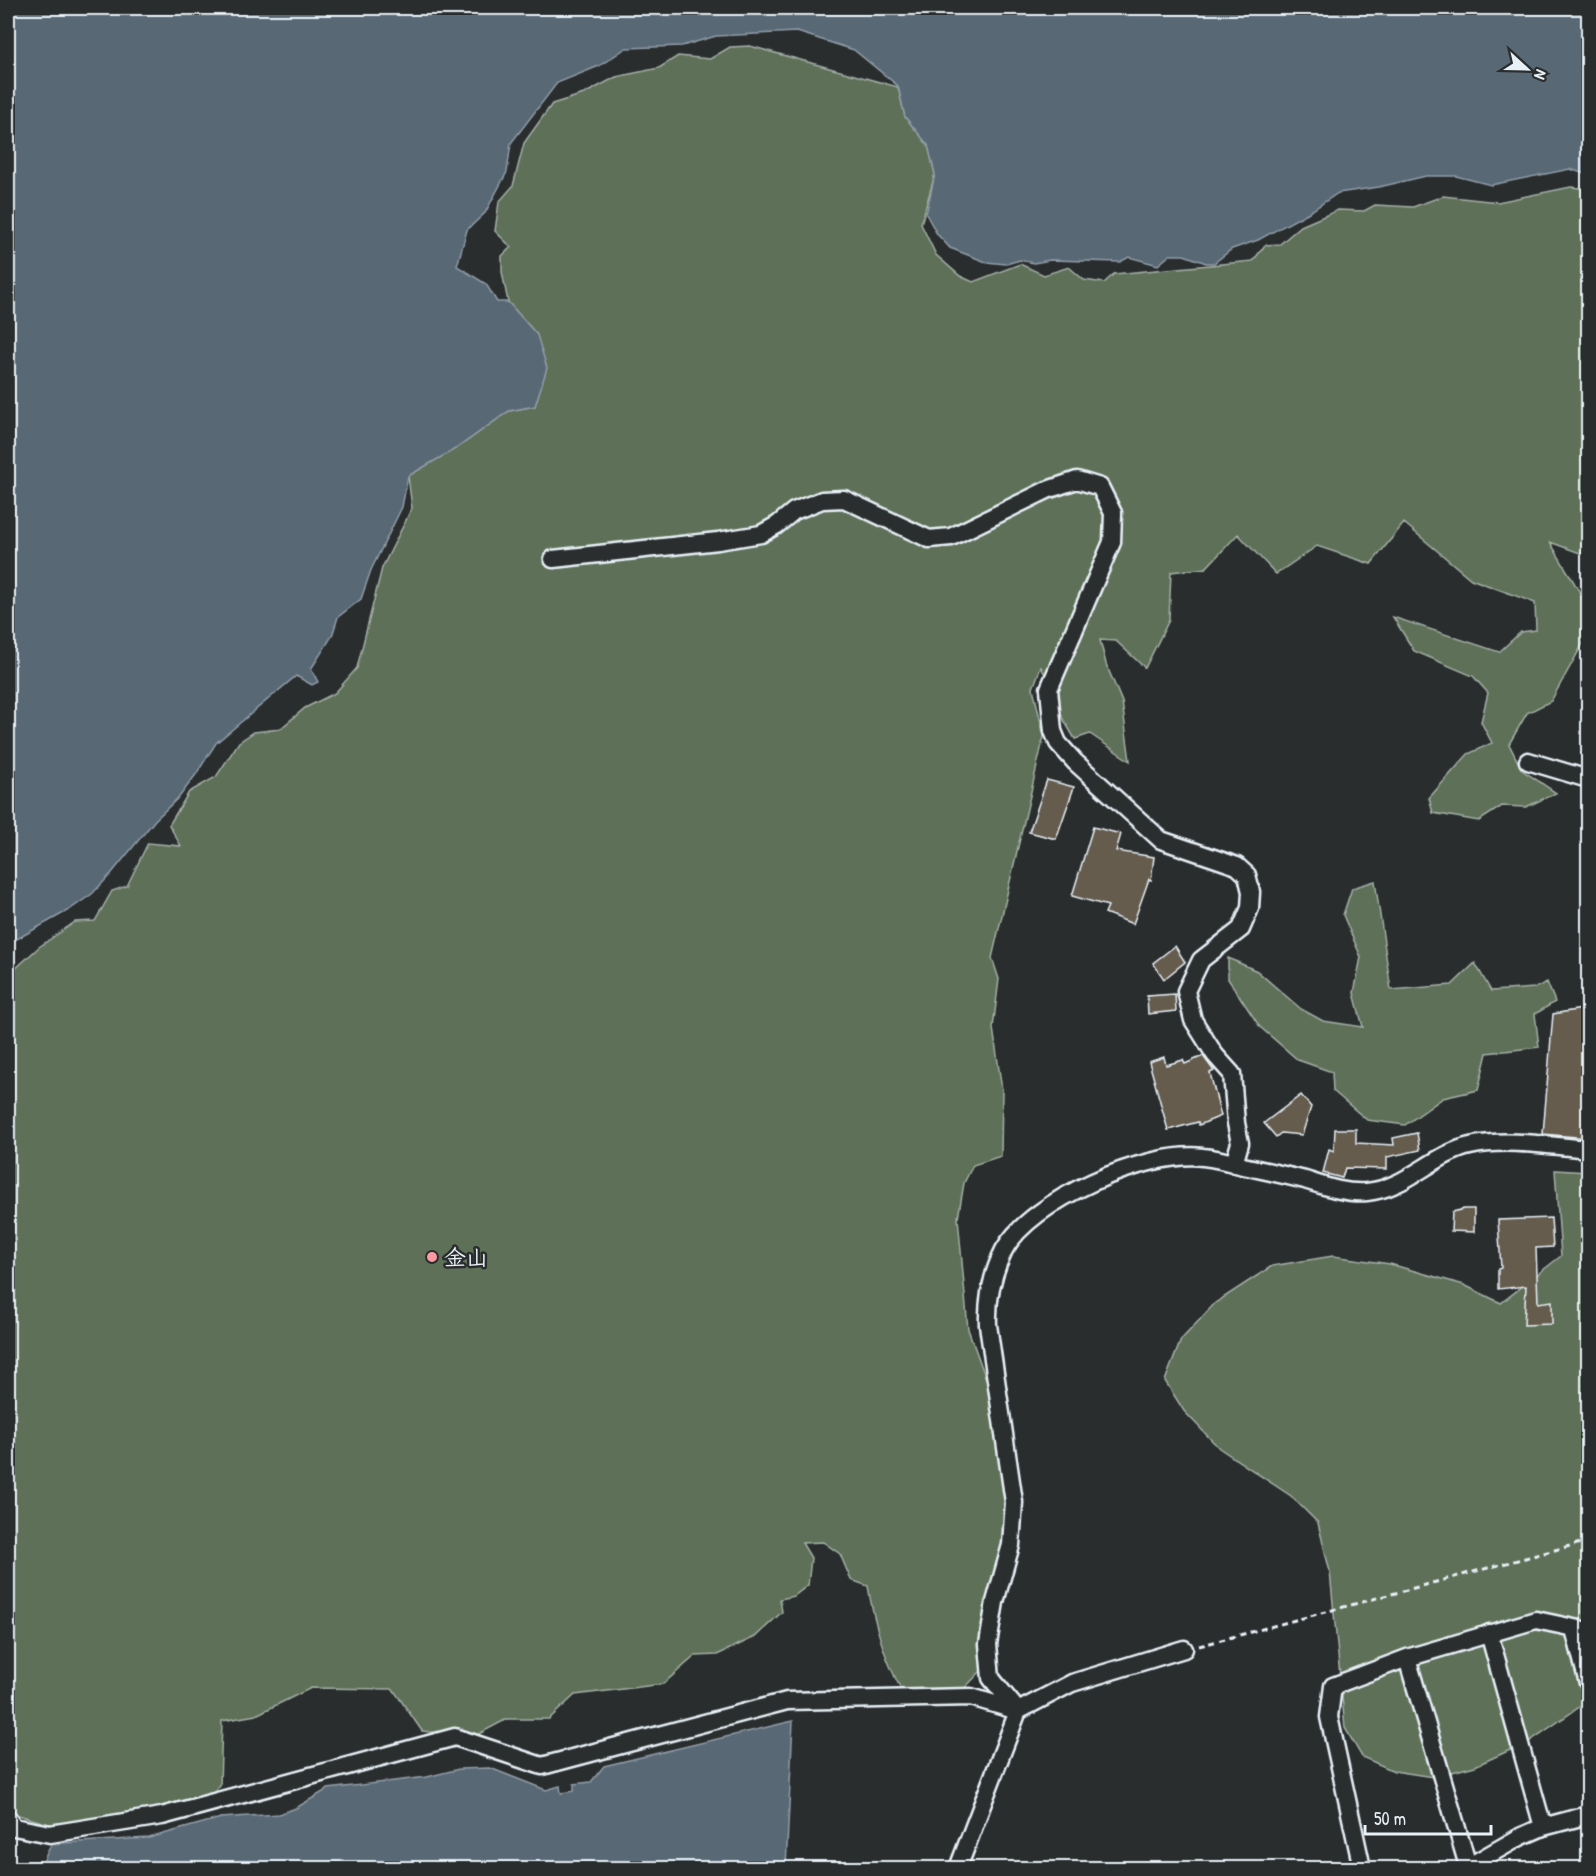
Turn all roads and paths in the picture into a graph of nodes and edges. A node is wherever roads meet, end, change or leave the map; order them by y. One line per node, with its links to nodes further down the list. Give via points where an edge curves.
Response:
1 (553, 559): 5 (street, via 761,534 794,511 822,500 844,499 929,538 951,537 1047,490 1077,480 1100,487 1113,513 1112,542 1049,689 1053,731 1075,762 1161,840 1237,866 1247,876 1250,908 1242,929 1201,960 1186,991 1193,1020 1232,1074 1240,1143)
2 (1528, 761): 3 (street)
3 (1588, 778)
4 (1588, 1149): 5 (street, via 1500,1143 1469,1146 1391,1186 1367,1192 1339,1190)
5 (1234, 1164): 12 (street, via 1175,1156 1146,1162 1041,1210 1004,1249 987,1303 1014,1502 1011,1545 988,1644 991,1678)
6 (1588, 1541): 9 (path)
7 (1581, 1630): 8 (street, via 1536,1620); 11 (street)
8 (1489, 1633): 10 (street); 15 (street)
9 (1184, 1649): 12 (street, via 1072,1683)
10 (1407, 1658): 16 (street); 18 (street, via 1333,1686 1329,1717)
11 (1588, 1683)
12 (1018, 1711): 14 (street, via 972,1697 787,1701 542,1766 455,1737 162,1816 50,1834 14,1827); 17 (street)
13 (1588, 1815): 15 (street)
14 (8, 1818)
15 (1543, 1827): 16 (street)
16 (1467, 1868)
17 (958, 1869)
18 (1362, 1869)

